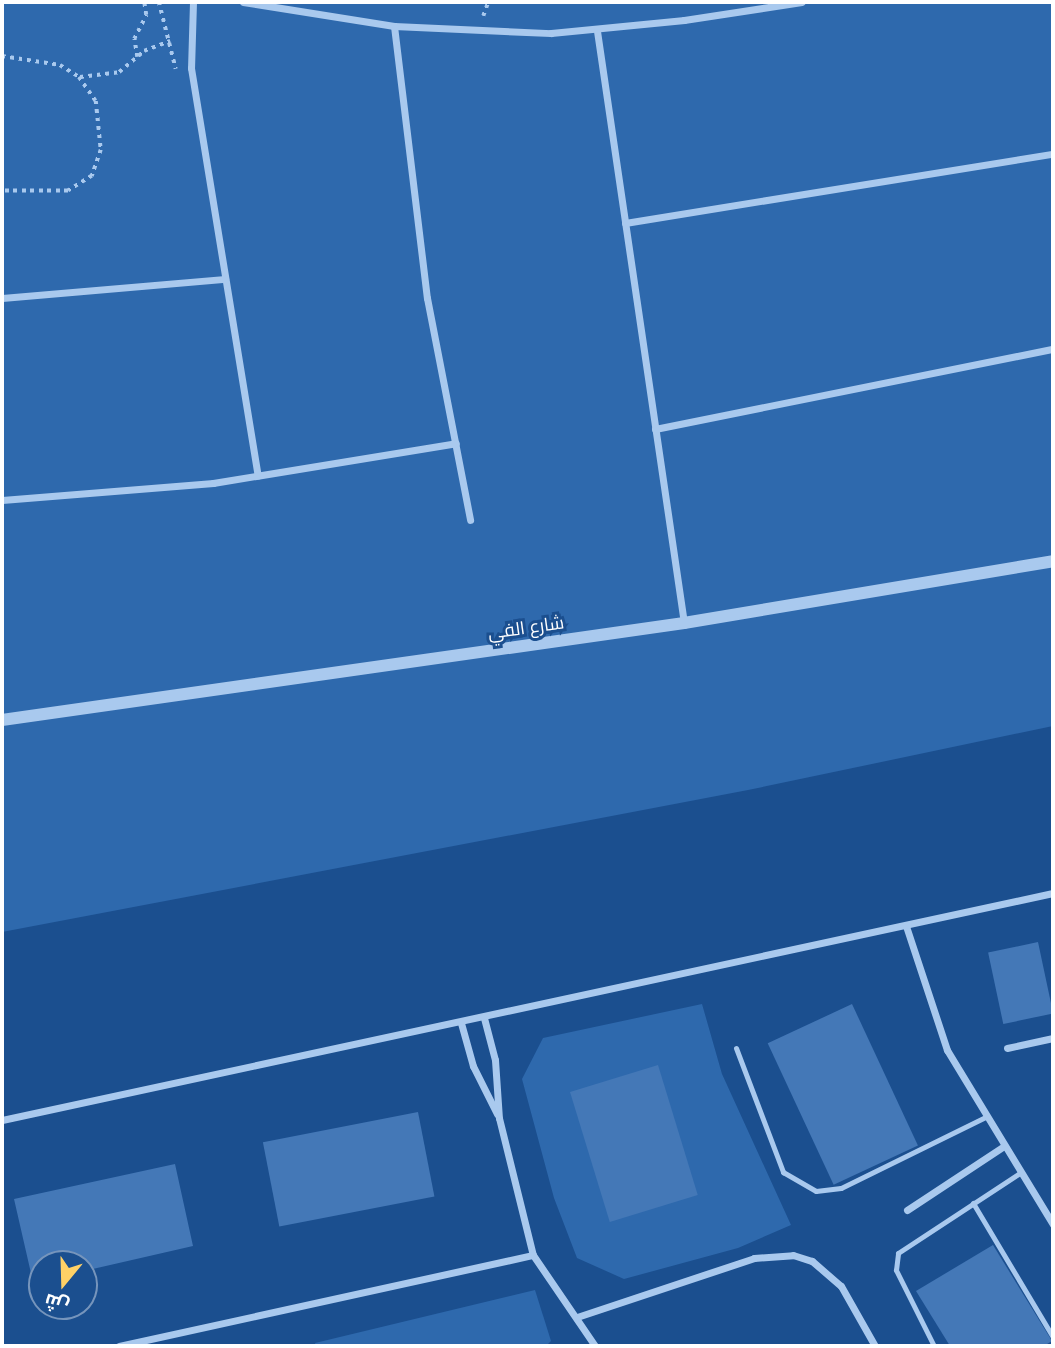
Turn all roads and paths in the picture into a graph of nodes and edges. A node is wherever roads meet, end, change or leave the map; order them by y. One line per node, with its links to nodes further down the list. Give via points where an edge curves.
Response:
1 (144, 2): 10 (path, via 146,15 134,39)
2 (159, 2): 8 (path)
3 (192, 2): 11 (street)
4 (243, 2): 6 (street)
5 (802, 2): 7 (street)
6 (394, 26): 7 (street); 20 (street, via 427,298)
7 (597, 31): 15 (street)
8 (170, 41): 10 (path); 11 (path, via 174,69)
9 (2, 57): 12 (path, via 60,65)
10 (136, 57): 12 (path, via 119,72)
11 (191, 68): 16 (street)
12 (79, 77): 14 (path, via 96,101 101,150 92,176 68,191)
13 (1053, 154): 15 (street)
14 (2, 191)
15 (625, 223): 19 (street)
16 (225, 279): 17 (street); 21 (street)
17 (2, 298)
18 (1053, 349): 19 (street)
19 (655, 429): 25 (street)
20 (456, 443): 21 (street); 23 (street)
21 (258, 475): 22 (street, via 147,491)
22 (2, 500)
23 (470, 520)
24 (1053, 561): 25 (street, شارع الفي)
25 (684, 624): 26 (street, شارع الفي)
26 (2, 720)
27 (1053, 893): 28 (street)
28 (906, 926): 29 (street); 34 (street, via 947,1050)
29 (484, 1018): 30 (street); 35 (street, via 495,1060)
30 (461, 1023): 35 (street, via 473,1066); 36 (street)
31 (1053, 1038): 33 (street)
32 (736, 1048): 34 (lane, via 783,1172 816,1191 841,1188)
33 (1007, 1048)
34 (985, 1117): 37 (street)
35 (499, 1118): 42 (street)
36 (2, 1120)
37 (1004, 1146): 38 (street); 40 (street)
38 (1020, 1173): 39 (lane); 41 (street)
39 (973, 1203): 44 (lane); 48 (lane, via 902,1249 896,1258 896,1270)
40 (907, 1210)
41 (1053, 1224)
42 (533, 1255): 43 (street); 45 (street)
43 (577, 1317): 46 (street); 47 (street, via 754,1258 793,1255 828,1271)
44 (1053, 1337)
45 (119, 1346)
46 (595, 1346)
47 (875, 1346)
48 (934, 1346)

